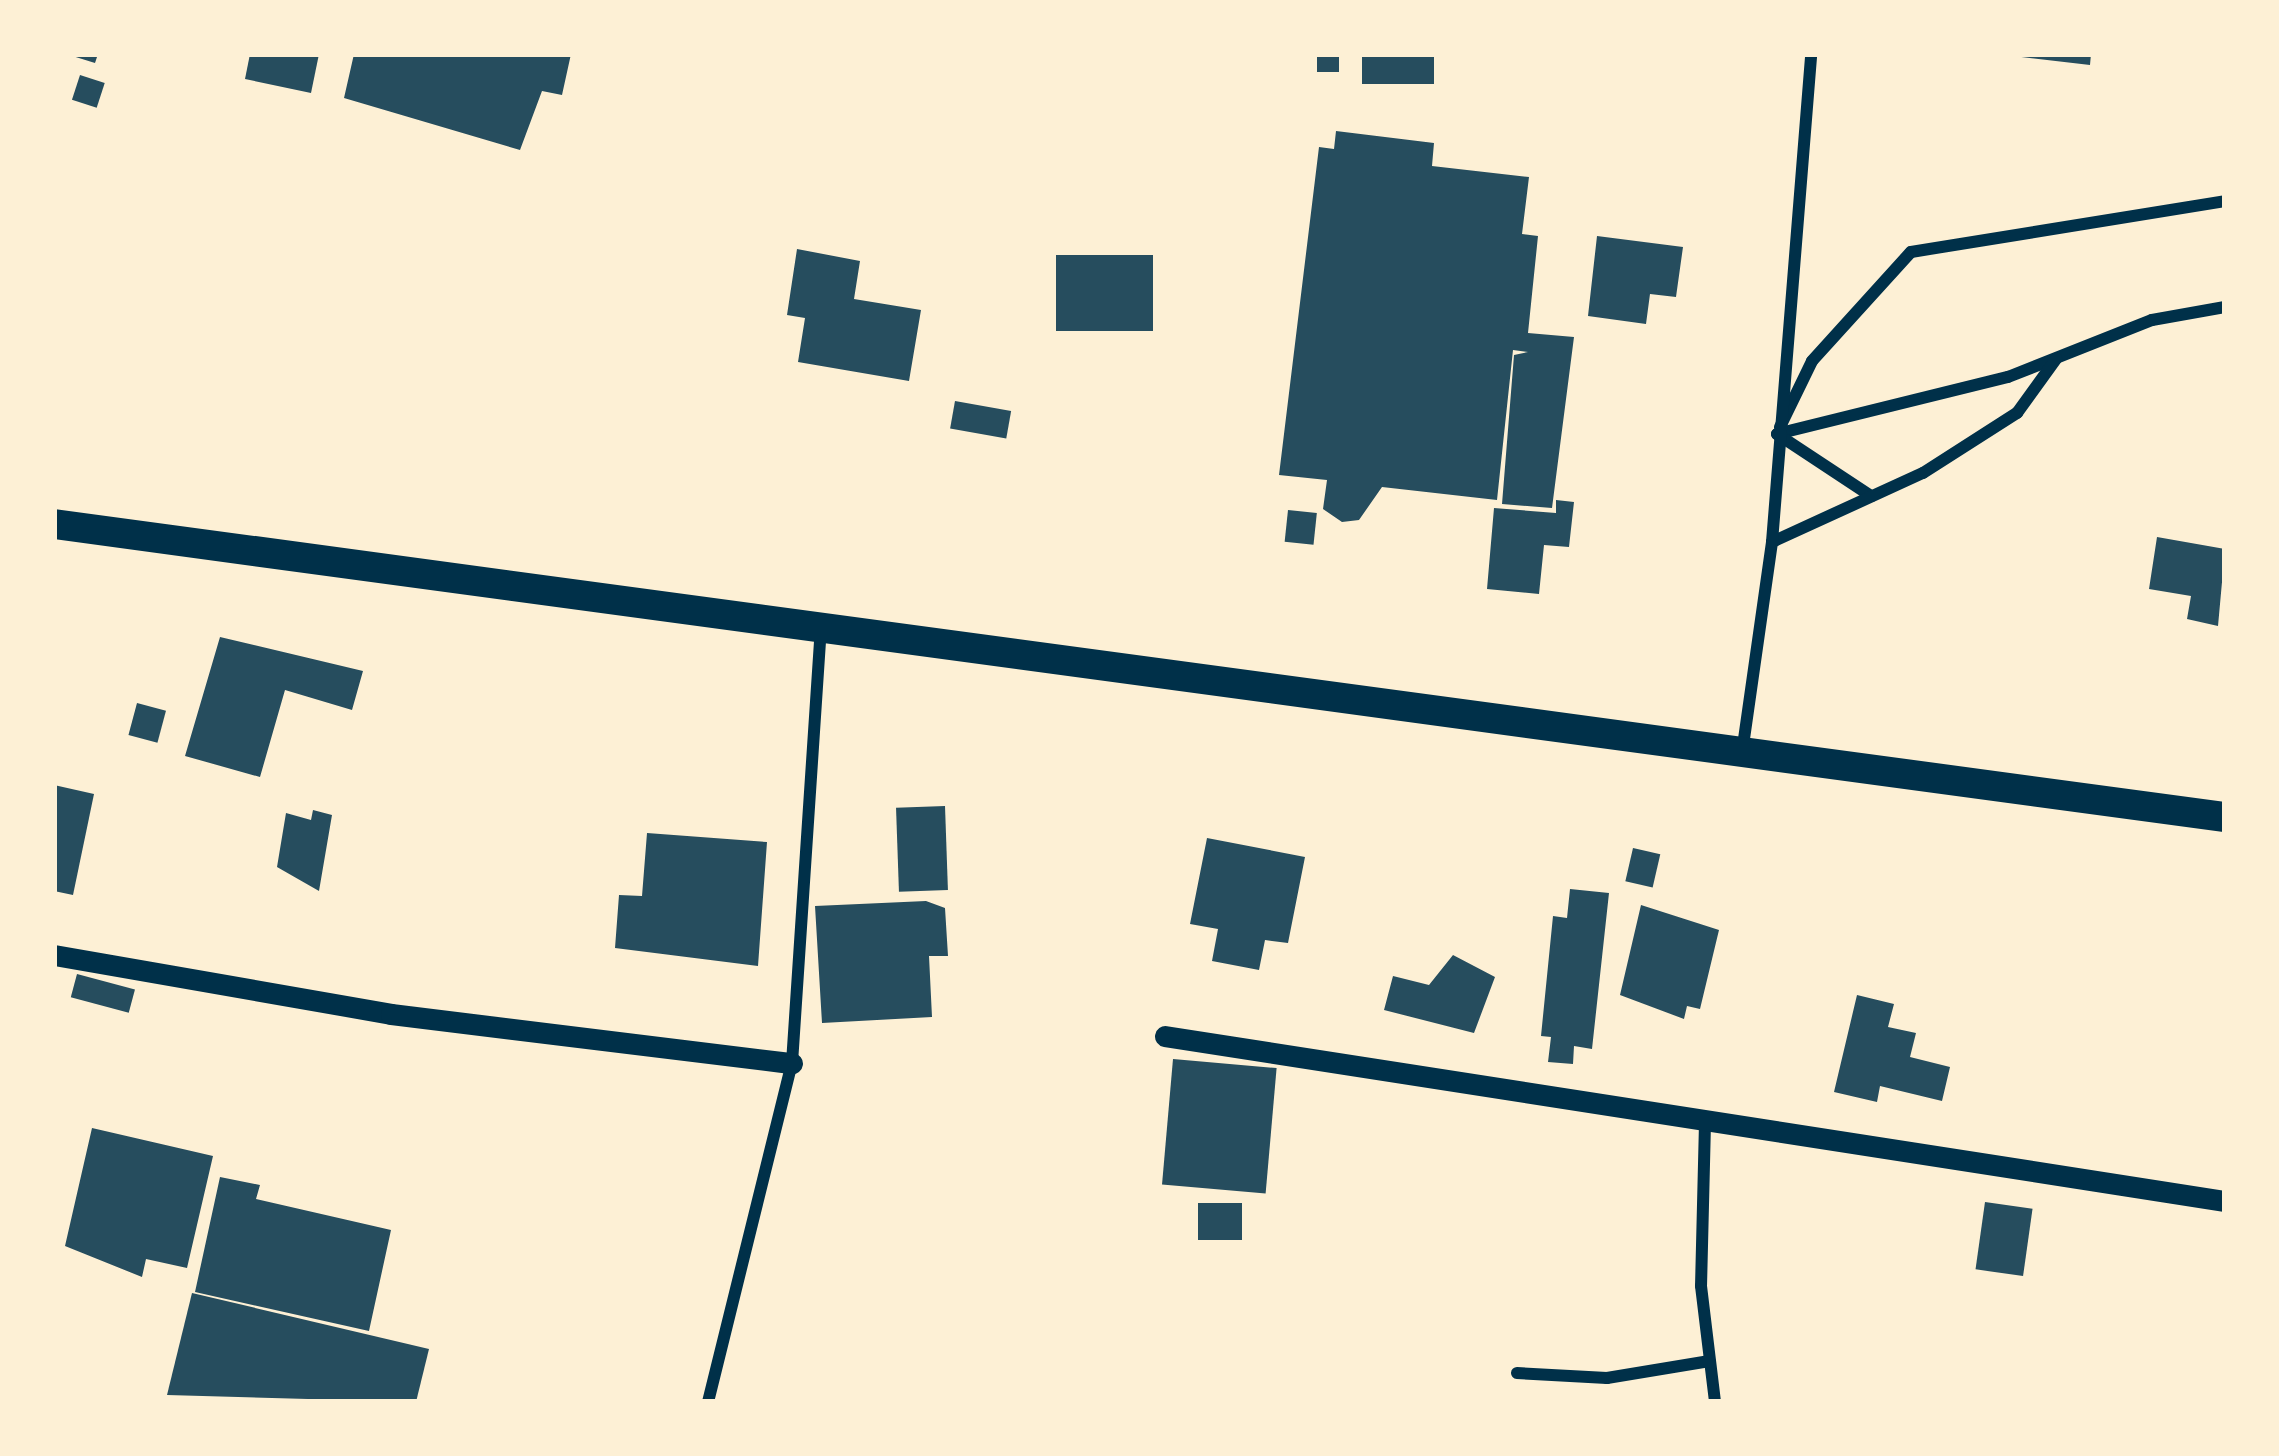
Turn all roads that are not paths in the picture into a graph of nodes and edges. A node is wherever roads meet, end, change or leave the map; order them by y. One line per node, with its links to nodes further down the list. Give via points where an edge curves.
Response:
1 (1811, 54): 5 (street)
2 (2225, 201): 5 (street, via 1912,252 1812,361)
3 (2225, 307): 4 (street, via 2152,320)
4 (2057, 358): 5 (street); 6 (street, via 2018,412)
5 (1777, 434): 6 (street); 8 (street)
6 (1871, 496): 8 (street)
7 (54, 524): 9 (main road)
8 (1772, 542): 10 (street)
9 (821, 632): 10 (main road); 14 (street)
10 (1742, 754): 11 (main road)
11 (2225, 817)
12 (54, 956): 14 (street, via 391,1014)
13 (1165, 1036): 15 (street)
14 (792, 1063): 19 (street)
15 (1706, 1124): 16 (street); 17 (street)
16 (2225, 1201)
17 (1710, 1361): 18 (street, via 1606,1378); 20 (street)
18 (1517, 1372)
19 (708, 1402)
20 (1715, 1402)

